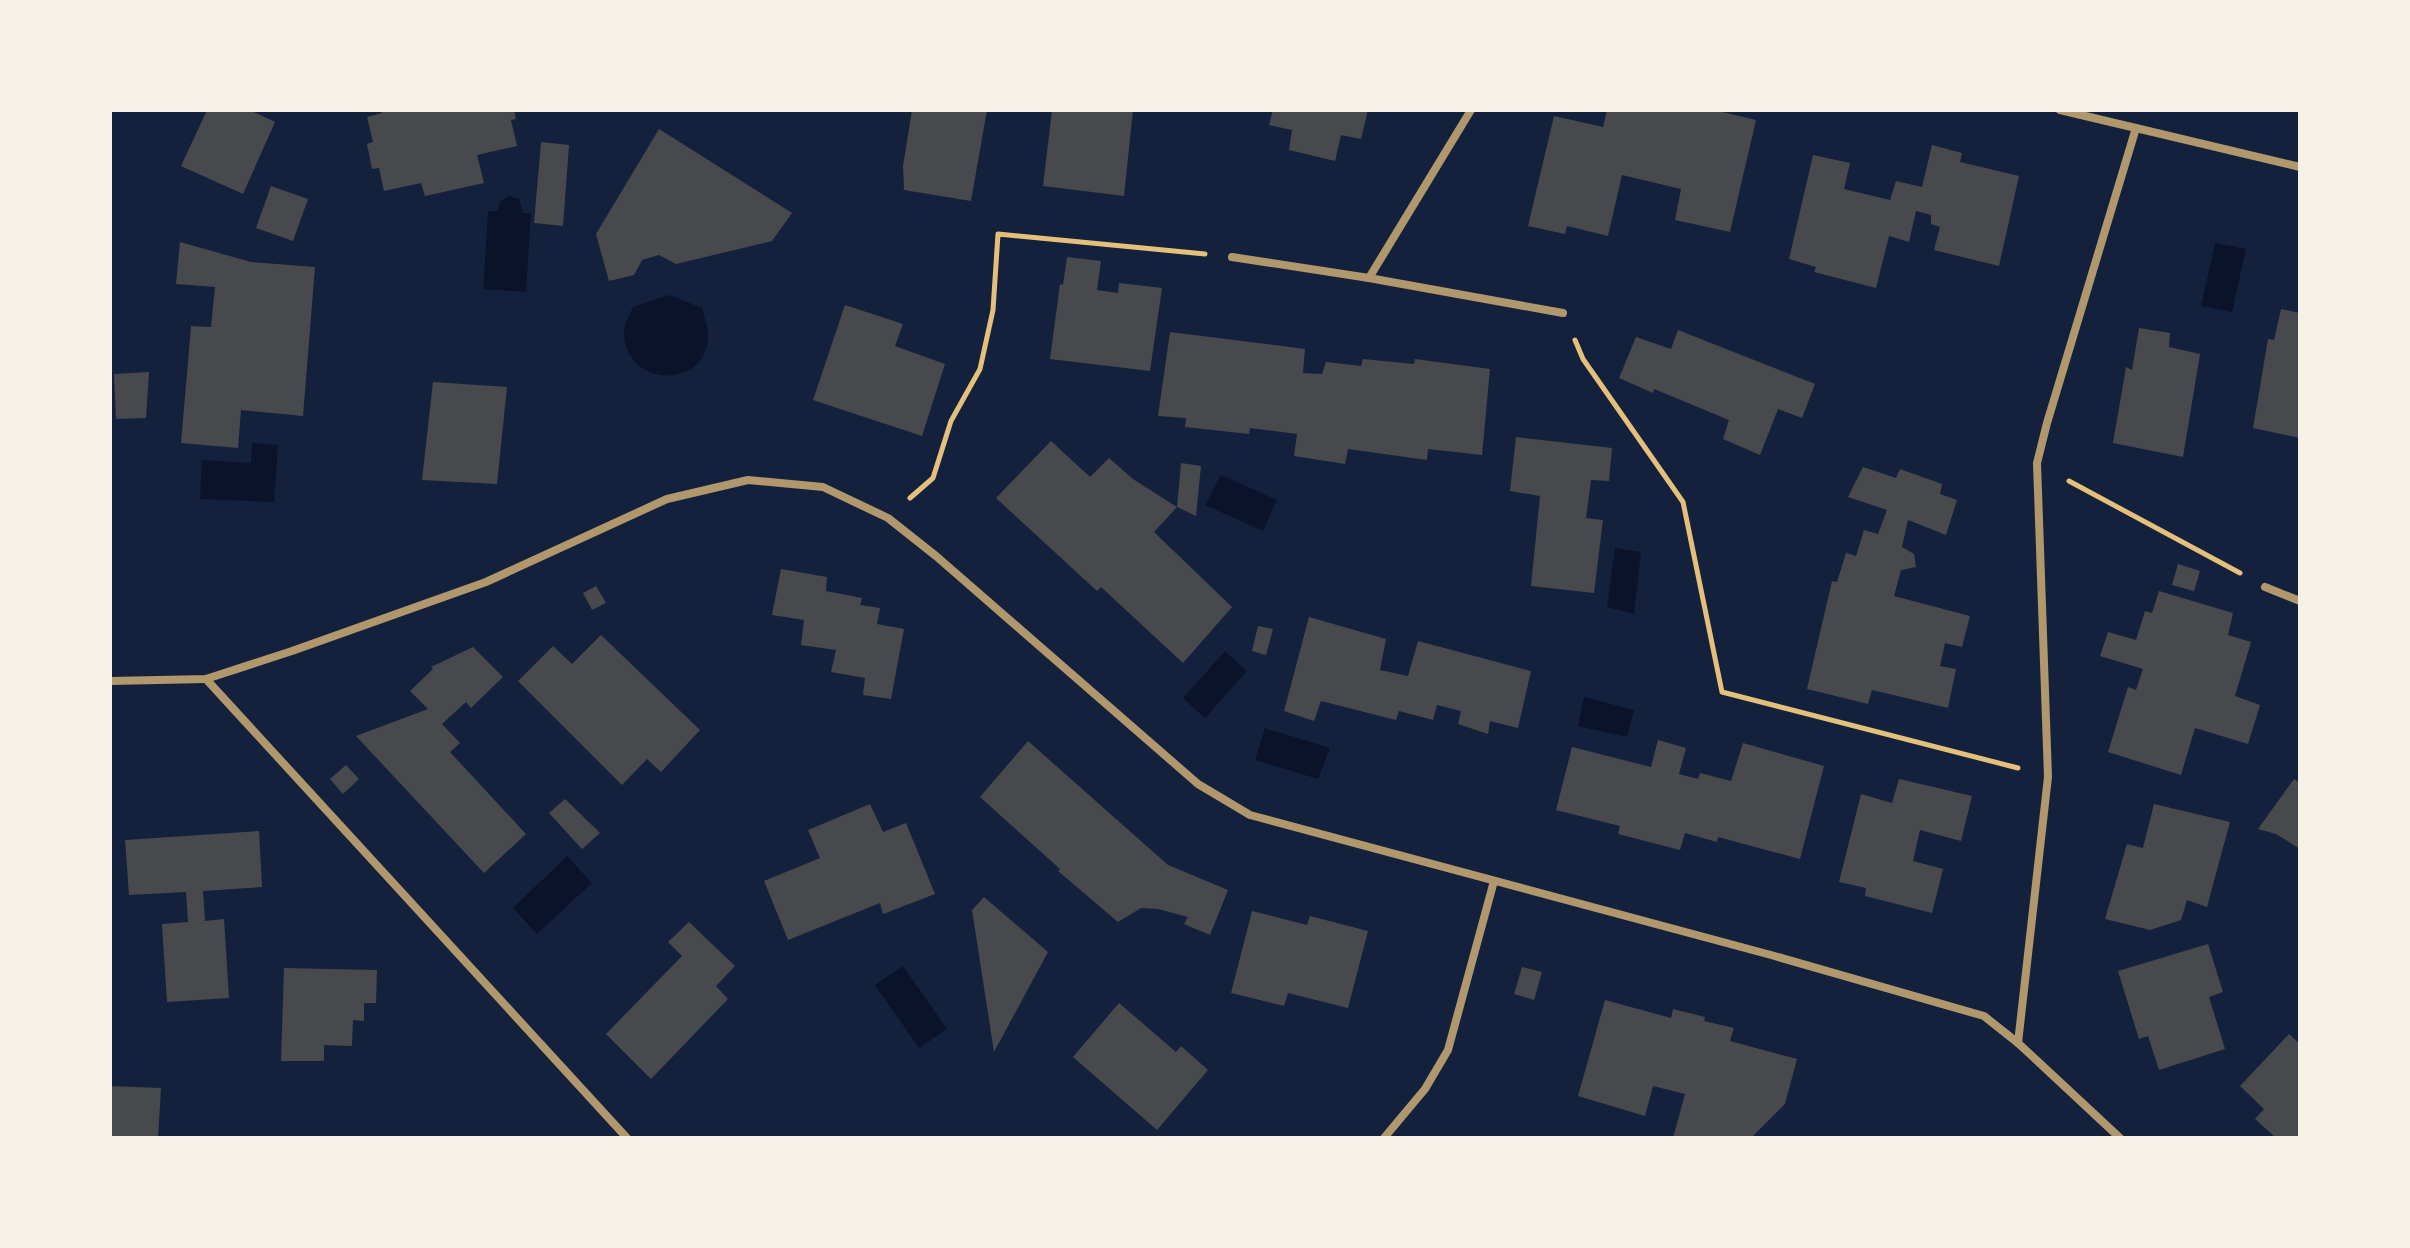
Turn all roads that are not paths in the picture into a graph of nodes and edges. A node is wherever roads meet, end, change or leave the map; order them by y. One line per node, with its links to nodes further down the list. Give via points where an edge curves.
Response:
1 (1471, 110): 6 (street)
2 (2060, 110): 3 (street)
3 (2136, 128): 4 (street); 13 (street, via 2037,463 2048,777)
4 (2300, 167)
5 (1232, 257): 6 (street)
6 (1369, 278): 7 (street)
7 (1563, 313)
8 (2265, 587): 9 (street)
9 (2300, 601)
10 (206, 679): 11 (street); 12 (street, via 486,582 667,499 748,480 823,487 888,518 1198,784 1250,815); 14 (street)
11 (110, 681)
12 (1494, 881): 13 (street, via 1984,1016); 15 (street, via 1448,1050 1425,1089)
13 (2018, 1043): 16 (street)
14 (627, 1138)
15 (1384, 1138)
16 (2120, 1138)

